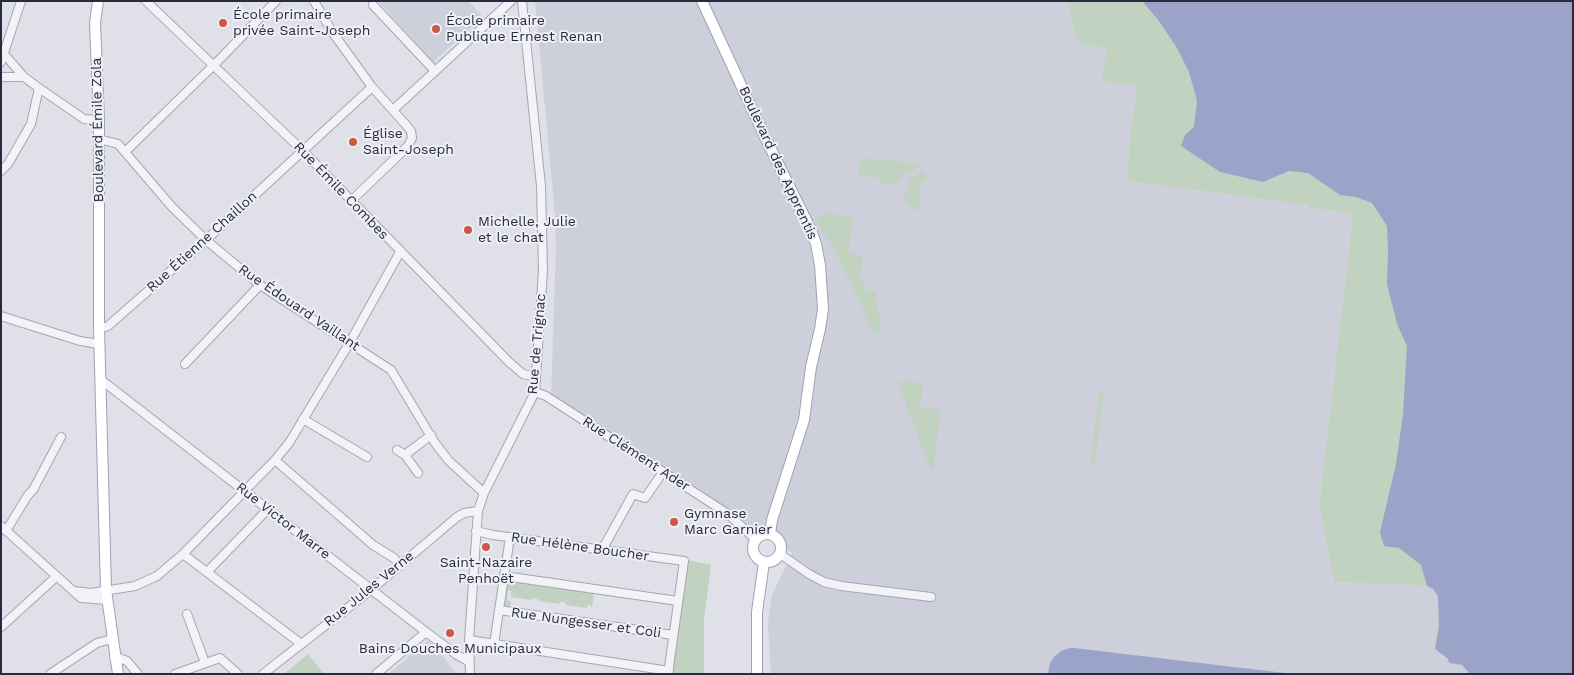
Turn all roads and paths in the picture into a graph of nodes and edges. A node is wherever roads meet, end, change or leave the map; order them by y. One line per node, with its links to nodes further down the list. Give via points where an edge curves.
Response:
1 (20, 1): 10 (street)
2 (98, 1): 18 (main road, Boulevard Émile Zola)
3 (146, 1): 11 (street, Rue Émile Combes)
4 (276, 1): 11 (street)
5 (314, 1): 15 (street)
6 (511, 1): 12 (street)
7 (522, 1): 32 (street, Rue de Trignac, via 541,186 542,270)
8 (702, 1): 50 (main road, Boulevard des Apprentis, via 811,230 820,265 823,309 804,420)
9 (373, 5): 12 (street)
10 (3, 58): 14 (street)
11 (213, 66): 20 (street); 21 (street, Rue Émile Combes)
12 (435, 71): 17 (street)
13 (1, 77): 14 (street)
14 (24, 77): 16 (street)
15 (372, 87): 17 (street); 21 (street, Rue Étienne Chaillon)
16 (39, 88): 18 (street, via 84,119); 22 (street, via 30,124)
17 (393, 110): 23 (street, via 411,131 412,138 408,146)
18 (99, 120): 19 (main road, Boulevard Émile Zola)
19 (99, 139): 20 (street, Rue Édouard Vaillant, via 118,144); 28 (main road, Boulevard Émile Zola)
20 (126, 151): 24 (street, Rue Édouard Vaillant, via 172,207)
21 (304, 152): 23 (street, Rue Émile Combes); 24 (street, Rue Étienne Chaillon)
22 (1, 171)
23 (351, 201): 25 (street, Rue Émile Combes)
24 (206, 240): 26 (street, Rue Édouard Vaillant); 28 (street, Rue Étienne Chaillon, via 108,326)
25 (400, 252): 29 (street); 32 (street, Rue Émile Combes, via 519,371)
26 (260, 284): 29 (street, Rue Édouard Vaillant); 31 (street)
27 (1, 316): 30 (street)
28 (99, 329): 30 (main road, Boulevard Émile Zola)
29 (350, 342): 35 (street); 36 (street, Rue Édouard Vaillant, via 391,370)
30 (99, 344): 33 (main road, Boulevard Émile Zola)
31 (185, 364)
32 (536, 377): 34 (street, Rue de Trignac)
33 (100, 379): 44 (street, Rue Victor Marre); 62 (main road, Boulevard Émile Zola)
34 (536, 392): 42 (street, Rue Clément Ader); 45 (street, Rue de Trignac)
35 (303, 419): 40 (street); 41 (street)
36 (431, 435): 39 (street); 45 (street, Rue Édouard Vaillant, via 449,461)
37 (61, 438): 48 (street, via 33,490)
38 (397, 450): 39 (street)
39 (405, 455): 43 (street)
40 (367, 458)
41 (275, 460): 44 (street); 57 (street)
42 (663, 472): 52 (street, Rue Clément Ader, via 728,514); 53 (street, via 646,498 633,494)
43 (418, 473)
44 (244, 491): 46 (street, Rue Victor Marre); 54 (street)
45 (484, 493): 47 (street, Rue de Trignac)
46 (268, 509): 58 (street); 61 (street, Rue Victor Marre)
47 (478, 511): 49 (street, Rue de Trignac); 57 (street, Rue Jules Verne, via 457,517)
48 (4, 528): 59 (street)
49 (476, 531): 51 (street, Rue Hélène Boucher); 71 (street, Rue de Trignac)
50 (770, 534): 52 (main road); 55 (main road, via 780,542)
51 (510, 537): 53 (street, Rue Hélène Boucher); 60 (street)
52 (756, 540): 56 (main road, via 754,553)
53 (602, 550): 64 (street, Rue Hélène Boucher, via 684,561)
54 (183, 554): 58 (street); 62 (street, via 157,576)
55 (780, 554): 56 (main road, via 773,561); 63 (street, via 824,582)
56 (764, 562): 86 (main road, via 757,612)
57 (400, 565): 61 (street, Rue Jules Verne)
58 (207, 572): 72 (street)
59 (57, 576): 62 (street, via 86,600); 67 (street)
60 (504, 576): 64 (street); 65 (street)
61 (372, 589): 68 (street, Rue Victor Marre); 72 (street, Rue Jules Verne)
62 (106, 595): 70 (main road, Boulevard Émile Zola)
63 (931, 597)
64 (678, 601): 69 (street)
65 (499, 610): 69 (street, Rue Nungesser et Coli); 73 (street)
66 (187, 614): 76 (street)
67 (1, 627)
68 (426, 632): 75 (street, Rue Victor Marre); 84 (street)
69 (673, 635): 78 (street)
70 (112, 638): 74 (main road, Boulevard Émile Zola); 79 (street, via 97,643)
71 (469, 640): 73 (street); 75 (street, Rue de Trignac)
72 (300, 643): 83 (street, Rue Jules Verne)
73 (494, 644): 78 (street)
74 (114, 656): 77 (street, via 127,661); 80 (main road, Boulevard Émile Zola)
75 (468, 661): 85 (street, Rue de Trignac)
76 (205, 663): 81 (street); 82 (street, via 220,658)
77 (136, 671): 80 (street)
78 (668, 672)
79 (50, 674)
80 (118, 674)
81 (175, 674)
82 (238, 674)
83 (262, 674)
84 (376, 674)
85 (470, 674)
86 (757, 674)

